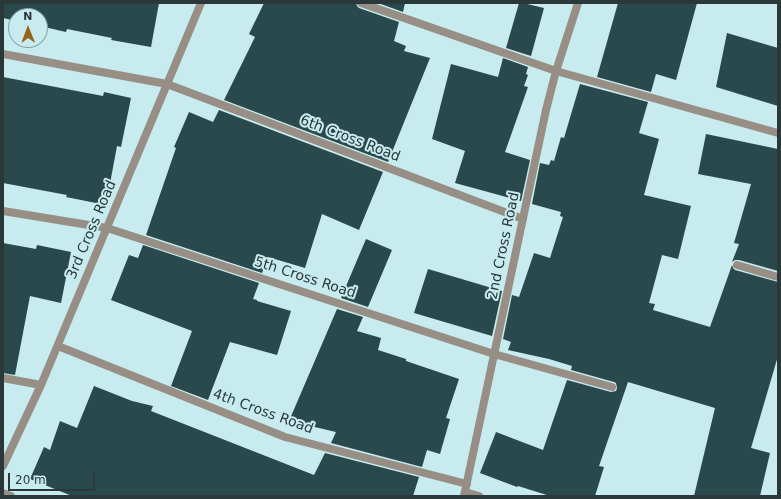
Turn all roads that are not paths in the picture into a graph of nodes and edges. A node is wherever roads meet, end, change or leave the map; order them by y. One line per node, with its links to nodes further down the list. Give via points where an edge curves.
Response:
1 (201, 3): 6 (street, 3rd Cross Road)
2 (362, 3): 5 (street)
3 (578, 3): 5 (street, 2nd Cross Road)
4 (3, 54): 6 (street, 6th Cross Road)
5 (556, 71): 7 (street); 9 (street, 2nd Cross Road)
6 (167, 84): 9 (street, 6th Cross Road); 10 (street, 3rd Cross Road)
7 (778, 133)
8 (3, 211): 10 (street, 5th Cross Road)
9 (523, 219): 14 (street, 2nd Cross Road)
10 (107, 228): 13 (street, 3rd Cross Road); 14 (street, 5th Cross Road)
11 (737, 265): 12 (street)
12 (778, 277)
13 (58, 346): 16 (street, 3rd Cross Road); 19 (street, 4th Cross Road, via 285,437)
14 (494, 354): 17 (street, 5th Cross Road); 19 (street, 2nd Cross Road)
15 (3, 378): 16 (street)
16 (41, 385): 18 (street, 3rd Cross Road)
17 (612, 387)
18 (3, 466)
19 (465, 490): 22 (street, 4th Cross Road)
20 (3, 493): 21 (street)
21 (11, 496)
22 (479, 496)

